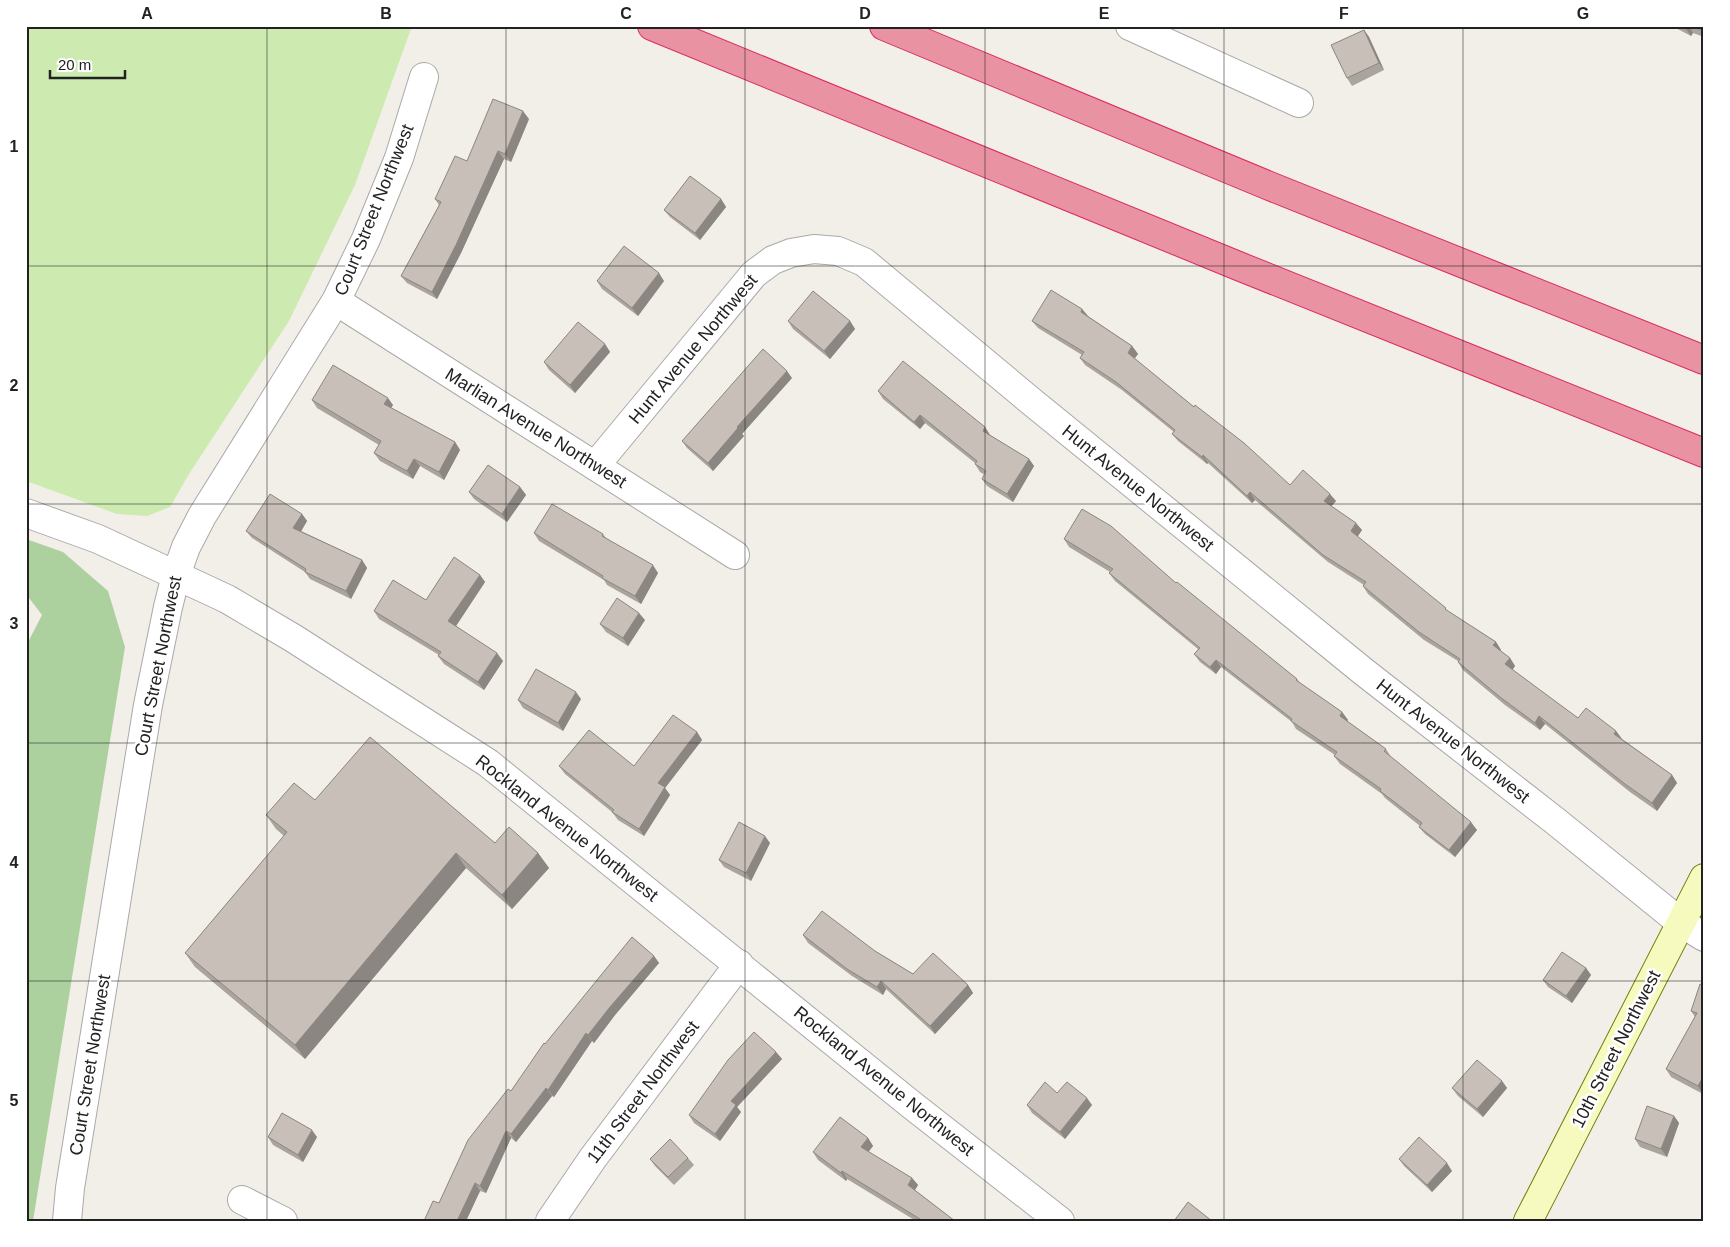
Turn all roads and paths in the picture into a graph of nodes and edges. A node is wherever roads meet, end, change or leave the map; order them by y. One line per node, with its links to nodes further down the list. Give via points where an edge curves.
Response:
1 (652, 26): 8 (highway)
2 (884, 26): 7 (highway, via 1267,186)
3 (1130, 26): 5 (street)
4 (424, 77): 6 (street, Court Street Northwest, via 399,158)
5 (1299, 103)
6 (336, 301): 9 (street, Marlian Avenue Northwest); 12 (street, Court Street Northwest, via 202,516)
7 (1704, 360)
8 (1704, 453)
9 (595, 466): 11 (street, Marlian Avenue Northwest); 14 (street, Hunt Avenue Northwest, via 754,274 773,260 791,253 814,249 838,251 864,262 1364,672)
10 (26, 513): 12 (street, Rockland Avenue Northwest, via 98,539)
11 (735, 555)
12 (176, 575): 16 (street, Rockland Avenue Northwest, via 227,599 293,638 488,763); 18 (street, Court Street Northwest, via 148,705)
13 (1704, 878): 14 (main road, 10th Street Northwest)
14 (1680, 922): 15 (street, Hunt Avenue Northwest); 22 (main road, 10th Street Northwest)
15 (1704, 937)
16 (739, 964): 20 (street, 11th Street Northwest, via 593,1158); 21 (street, Rockland Avenue Northwest)
17 (242, 1200): 19 (street)
18 (67, 1221)
19 (283, 1221)
20 (550, 1221)
21 (1060, 1221)
22 (1528, 1221)

